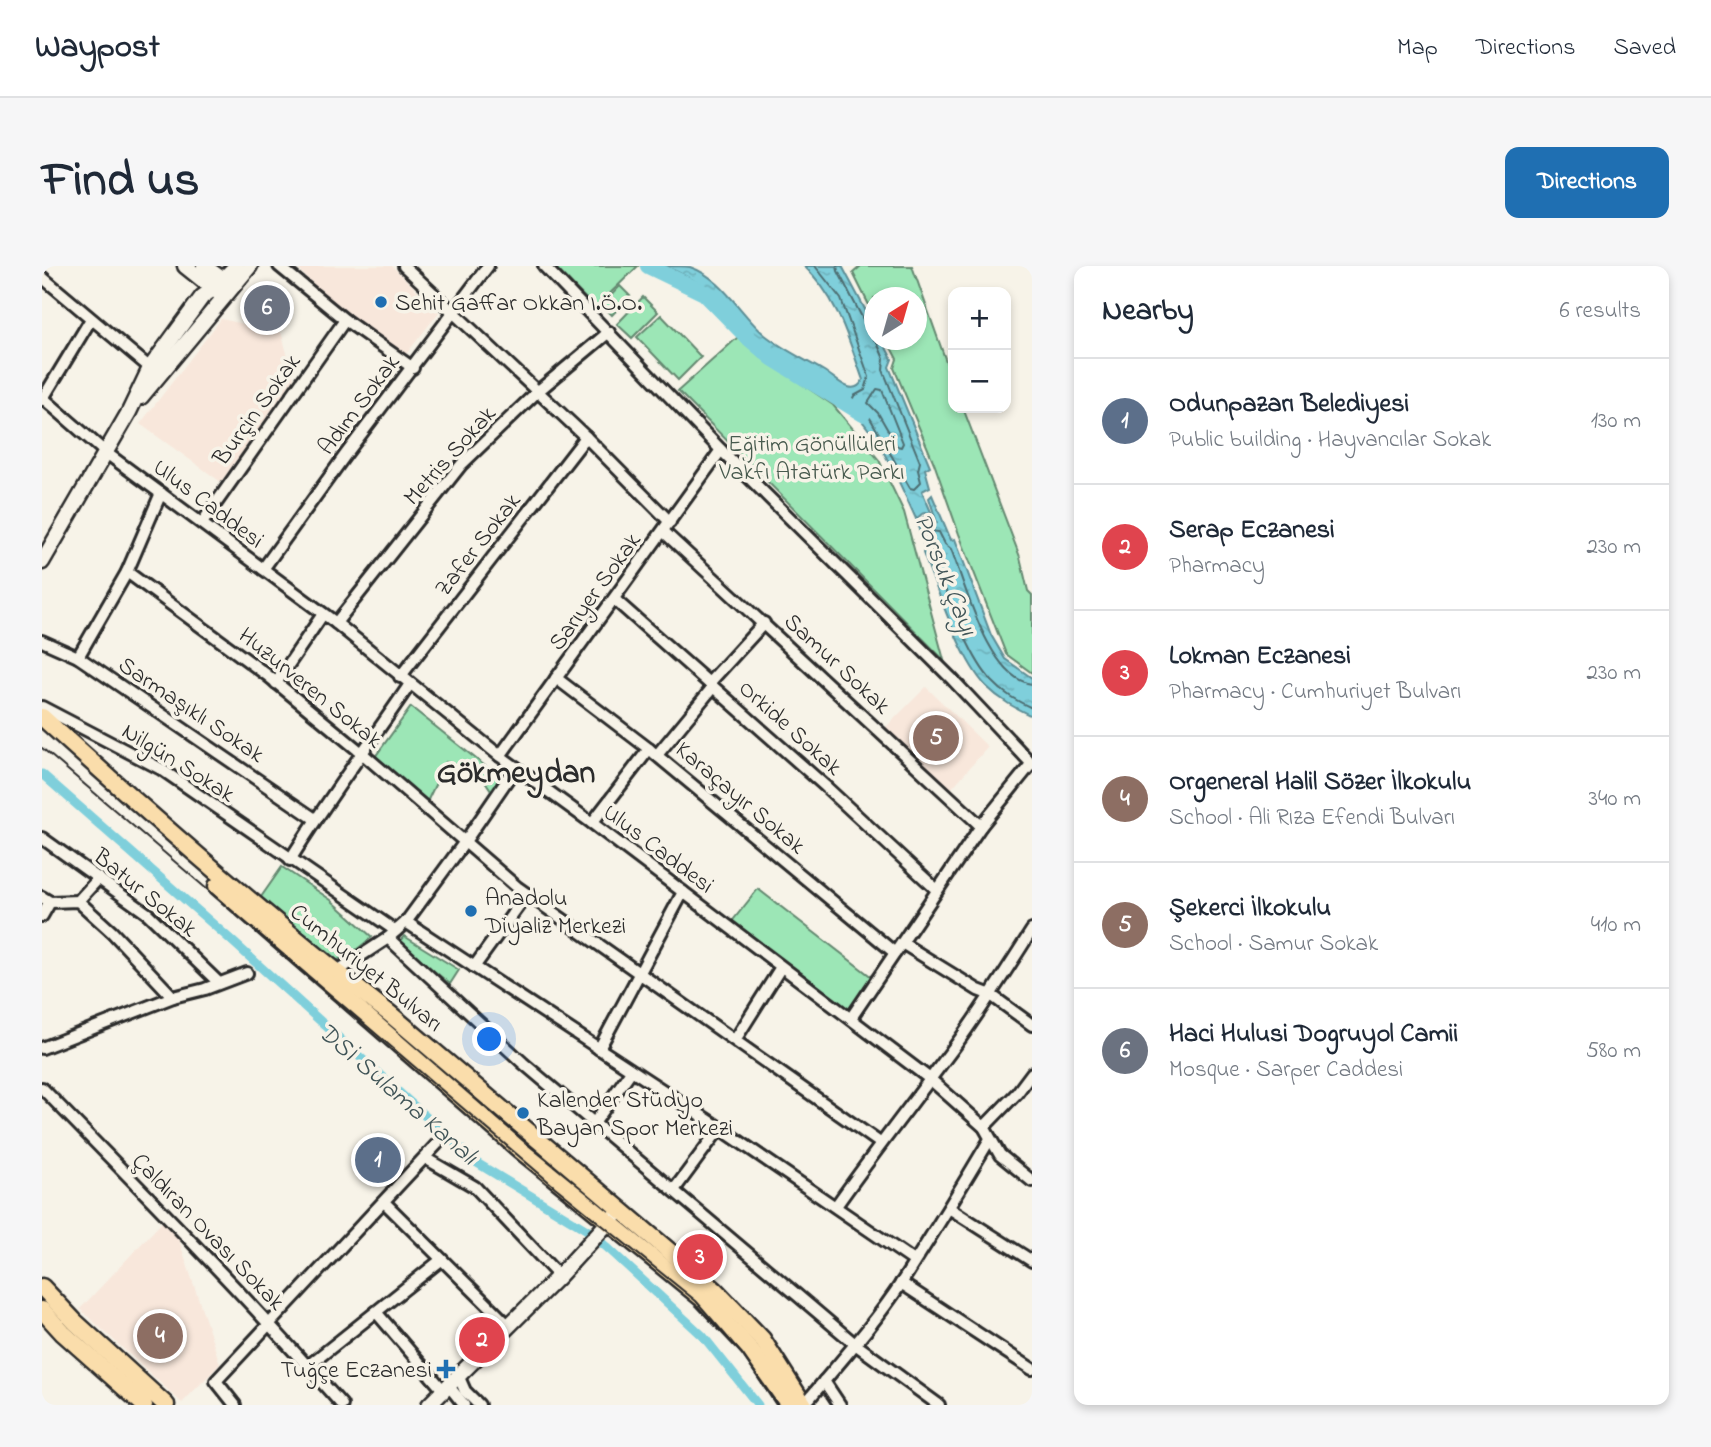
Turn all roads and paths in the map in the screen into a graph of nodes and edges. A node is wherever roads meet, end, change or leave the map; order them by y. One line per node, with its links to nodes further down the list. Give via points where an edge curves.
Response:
1 (185, 266): 10 (main road)
2 (204, 266): 10 (main road)
3 (236, 266): 10 (main road)
4 (250, 266): 10 (main road)
5 (279, 266): 13 (street)
6 (404, 266): 11 (street, Samur Sokak)
7 (488, 266): 11 (street, Adım Sokak)
8 (544, 266): 14 (street)
9 (42, 277): 12 (street)
10 (223, 288): 16 (main road, via 202,296 188,313)
11 (453, 313): 15 (street, Adım Sokak); 17 (street, Samur Sokak)
12 (91, 318): 16 (street); 18 (street)
13 (345, 320): 15 (street); 23 (street, Burçin Sokak)
14 (609, 332): 17 (street, Metris Sokak); 20 (street)
15 (413, 368): 26 (street, Adım Sokak)
16 (155, 372): 21 (main road)
17 (537, 392): 19 (street, Samur Sokak); 30 (street, Metris Sokak, via 461,466)
18 (44, 393): 21 (street, Ulus Caddesi)
19 (586, 437): 24 (street, Samur Sokak); 34 (street, Zafer Sokak)
20 (722, 450): 24 (street, Sarıyer Sokak); 43 (street)
21 (105, 452): 22 (street, Ulus Caddesi); 25 (main road)
22 (161, 493): 23 (street, Ulus Caddesi); 27 (street)
23 (202, 523): 26 (street, Ulus Caddesi)
24 (667, 527): 28 (street, Sarıyer Sokak); 31 (street, Samur Sokak)
25 (42, 562)
26 (263, 569): 29 (street, Ulus Caddesi)
27 (127, 572): 33 (street); 36 (street, Huzurveren Sokak)
28 (614, 599): 35 (street, Sarıyer Sokak); 38 (street, Orkide Sokak)
29 (323, 614): 30 (street, Ulus Caddesi); 36 (street)
30 (336, 623): 34 (street, Ulus Caddesi)
31 (764, 623): 38 (street); 51 (street, Samur Sokak)
32 (42, 641): 33 (street, Sarmaşıklı Sokak)
33 (78, 657): 49 (street, Sarmaşıklı Sokak)
34 (400, 677): 37 (street, Ulus Caddesi)
35 (556, 678): 44 (street, Karaçayır Sokak); 46 (street, Sarıyer Sokak)
36 (276, 683): 45 (street, Huzurveren Sokak)
37 (410, 684): 45 (street); 46 (street, Ulus Caddesi)
38 (711, 685): 44 (street); 56 (street, Orkide Sokak)
39 (42, 707): 54 (street, Nilgün Sokak, via 161,769)
40 (42, 717): 69 (main road, Cumhuriyet Bulvarı, via 163,827)
41 (42, 731): 95 (main road, Cumhuriyet Bulvarı, via 519,1149)
42 (1032, 747): 43 (street)
43 (1018, 749): 47 (street)
44 (653, 752): 50 (street); 65 (street, Karaçayır Sokak)
45 (363, 754): 49 (street); 53 (street, Huzurveren Sokak)
46 (500, 757): 48 (street, Ulus Caddesi)
47 (1032, 764): 51 (street)
48 (516, 766): 50 (street, Ulus Caddesi); 53 (street)
49 (315, 820): 54 (street)
50 (592, 823): 57 (street, Ulus Caddesi)
51 (981, 826): 56 (street)
52 (42, 838): 55 (street, Batur Sokak)
53 (464, 843): 58 (street, Huzurveren Sokak); 62 (street)
54 (290, 860): 64 (street, Nilgün Sokak)
55 (99, 878): 60 (street); 71 (street, Batur Sokak, via 148,914)
56 (937, 890): 65 (street)
57 (683, 892): 67 (street, Ulus Caddesi); 70 (street)
58 (527, 894): 66 (street); 70 (street, Huzurveren Sokak)
59 (46, 899): 60 (street); 61 (street)
60 (78, 901): 73 (street)
61 (42, 916)
62 (405, 922): 64 (street); 66 (street)
63 (1032, 930): 72 (street)
64 (392, 935): 69 (street); 83 (street, Nilgün Sokak, via 523,1063)
65 (899, 948): 72 (street, Karaçayır Sokak); 74 (street)
66 (474, 967): 78 (street)
67 (781, 967): 74 (street, Ulus Caddesi); 76 (street)
68 (247, 972): 71 (street)
69 (336, 972): 95 (main road, Cumhuriyet Bulvarı, via 390,1014)
70 (638, 975): 76 (street, Huzurveren Sokak); 78 (street)
71 (219, 982): 73 (street)
72 (991, 995): 75 (street, Karaçayır Sokak); 81 (street)
73 (173, 997): 77 (street)
74 (851, 1018): 81 (street, Ulus Caddesi)
75 (1032, 1025)
76 (735, 1040): 87 (street, Huzurveren Sokak)
77 (42, 1048)
78 (598, 1049): 79 (street)
79 (631, 1071): 83 (street); 85 (street)
80 (1032, 1073): 84 (street)
81 (930, 1079): 84 (street, Ulus Caddesi); 87 (street)
82 (42, 1088): 104 (street, Çaldıran Ovası Sokak)
83 (595, 1122): 91 (street, Nilgün Sokak)
84 (984, 1127): 86 (street)
85 (720, 1128): 91 (street); 93 (street)
86 (990, 1139): 90 (street, via 1000,1155); 94 (street)
87 (880, 1143): 93 (street)
88 (436, 1144): 89 (street)
89 (425, 1157): 92 (street); 99 (street, via 475,1187)
90 (1029, 1174)
91 (674, 1190): 106 (street, Nilgün Sokak)
92 (384, 1202): 96 (street); 104 (street)
93 (836, 1206): 97 (street)
94 (949, 1208): 97 (street); 98 (street)
95 (615, 1215): 99 (main road); 118 (main road, Cumhuriyet Bulvarı, via 749,1348); 119 (main road, Cumhuriyet Bulvarı, via 715,1290 762,1339)
96 (441, 1260): 103 (street); 105 (street)
97 (914, 1261): 100 (street)
98 (1032, 1261)
99 (559, 1276): 105 (main road)
100 (901, 1283): 106 (street); 108 (street)
101 (42, 1287): 112 (main road)
102 (42, 1310): 111 (main road)
103 (376, 1312): 107 (street); 110 (street)
104 (270, 1325): 107 (street, Çaldıran Ovası Sokak); 113 (street, via 216,1381)
105 (509, 1326): 110 (main road)
106 (855, 1344): 109 (street); 121 (street, Nilgün Sokak)
107 (308, 1366): 114 (street, Çaldıran Ovası Sokak)
108 (1032, 1369)
109 (824, 1381): 119 (street); 120 (street)
110 (450, 1383): 115 (main road); 116 (street); 117 (street)
111 (144, 1405)
112 (166, 1405)
113 (235, 1405)
114 (342, 1405)
115 (429, 1405)
116 (464, 1405)
117 (479, 1405)
118 (789, 1405)
119 (804, 1405)
120 (840, 1405)
121 (939, 1405)

